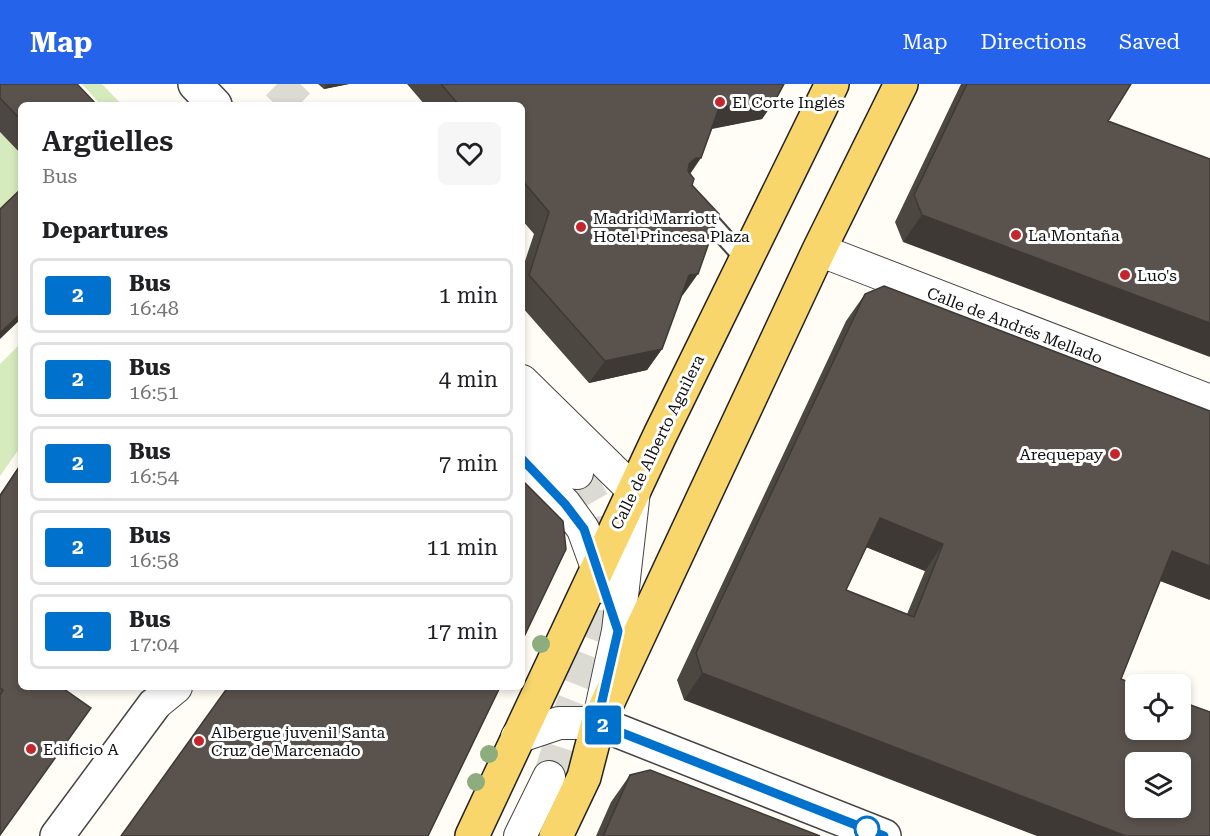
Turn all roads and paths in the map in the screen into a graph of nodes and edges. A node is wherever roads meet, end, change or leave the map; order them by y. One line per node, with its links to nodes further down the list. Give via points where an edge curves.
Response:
1 (195, 84): 4 (street)
2 (832, 84): 7 (main road, Calle de Alberto Aguilera)
3 (901, 84): 6 (main road)
4 (212, 102)
5 (689, 197): 7 (lane)
6 (819, 250): 9 (street, Calle de Andrés Mellado); 17 (main road)
7 (744, 260): 13 (main road, Calle de Alberto Aguilera)
8 (525, 384): 13 (street)
9 (1210, 401)
10 (525, 420): 12 (street)
11 (525, 462): 14 (street, via 574,514 584,529)
12 (577, 473)
13 (634, 490): 14 (main road, Calle de Alberto Aguilera); 15 (street)
14 (597, 567): 15 (street); 18 (main road, Calle de Alberto Aguilera)
15 (618, 631): 17 (street)
16 (163, 693): 20 (street)
17 (597, 723): 18 (street, via 559,723); 23 (main road, via 584,777); 24 (street)
18 (517, 737): 21 (main road, Calle de Alberto Aguilera)
19 (549, 777): 22 (street)
20 (57, 836)
21 (472, 836)
22 (520, 836)
23 (556, 836)
24 (884, 836)

